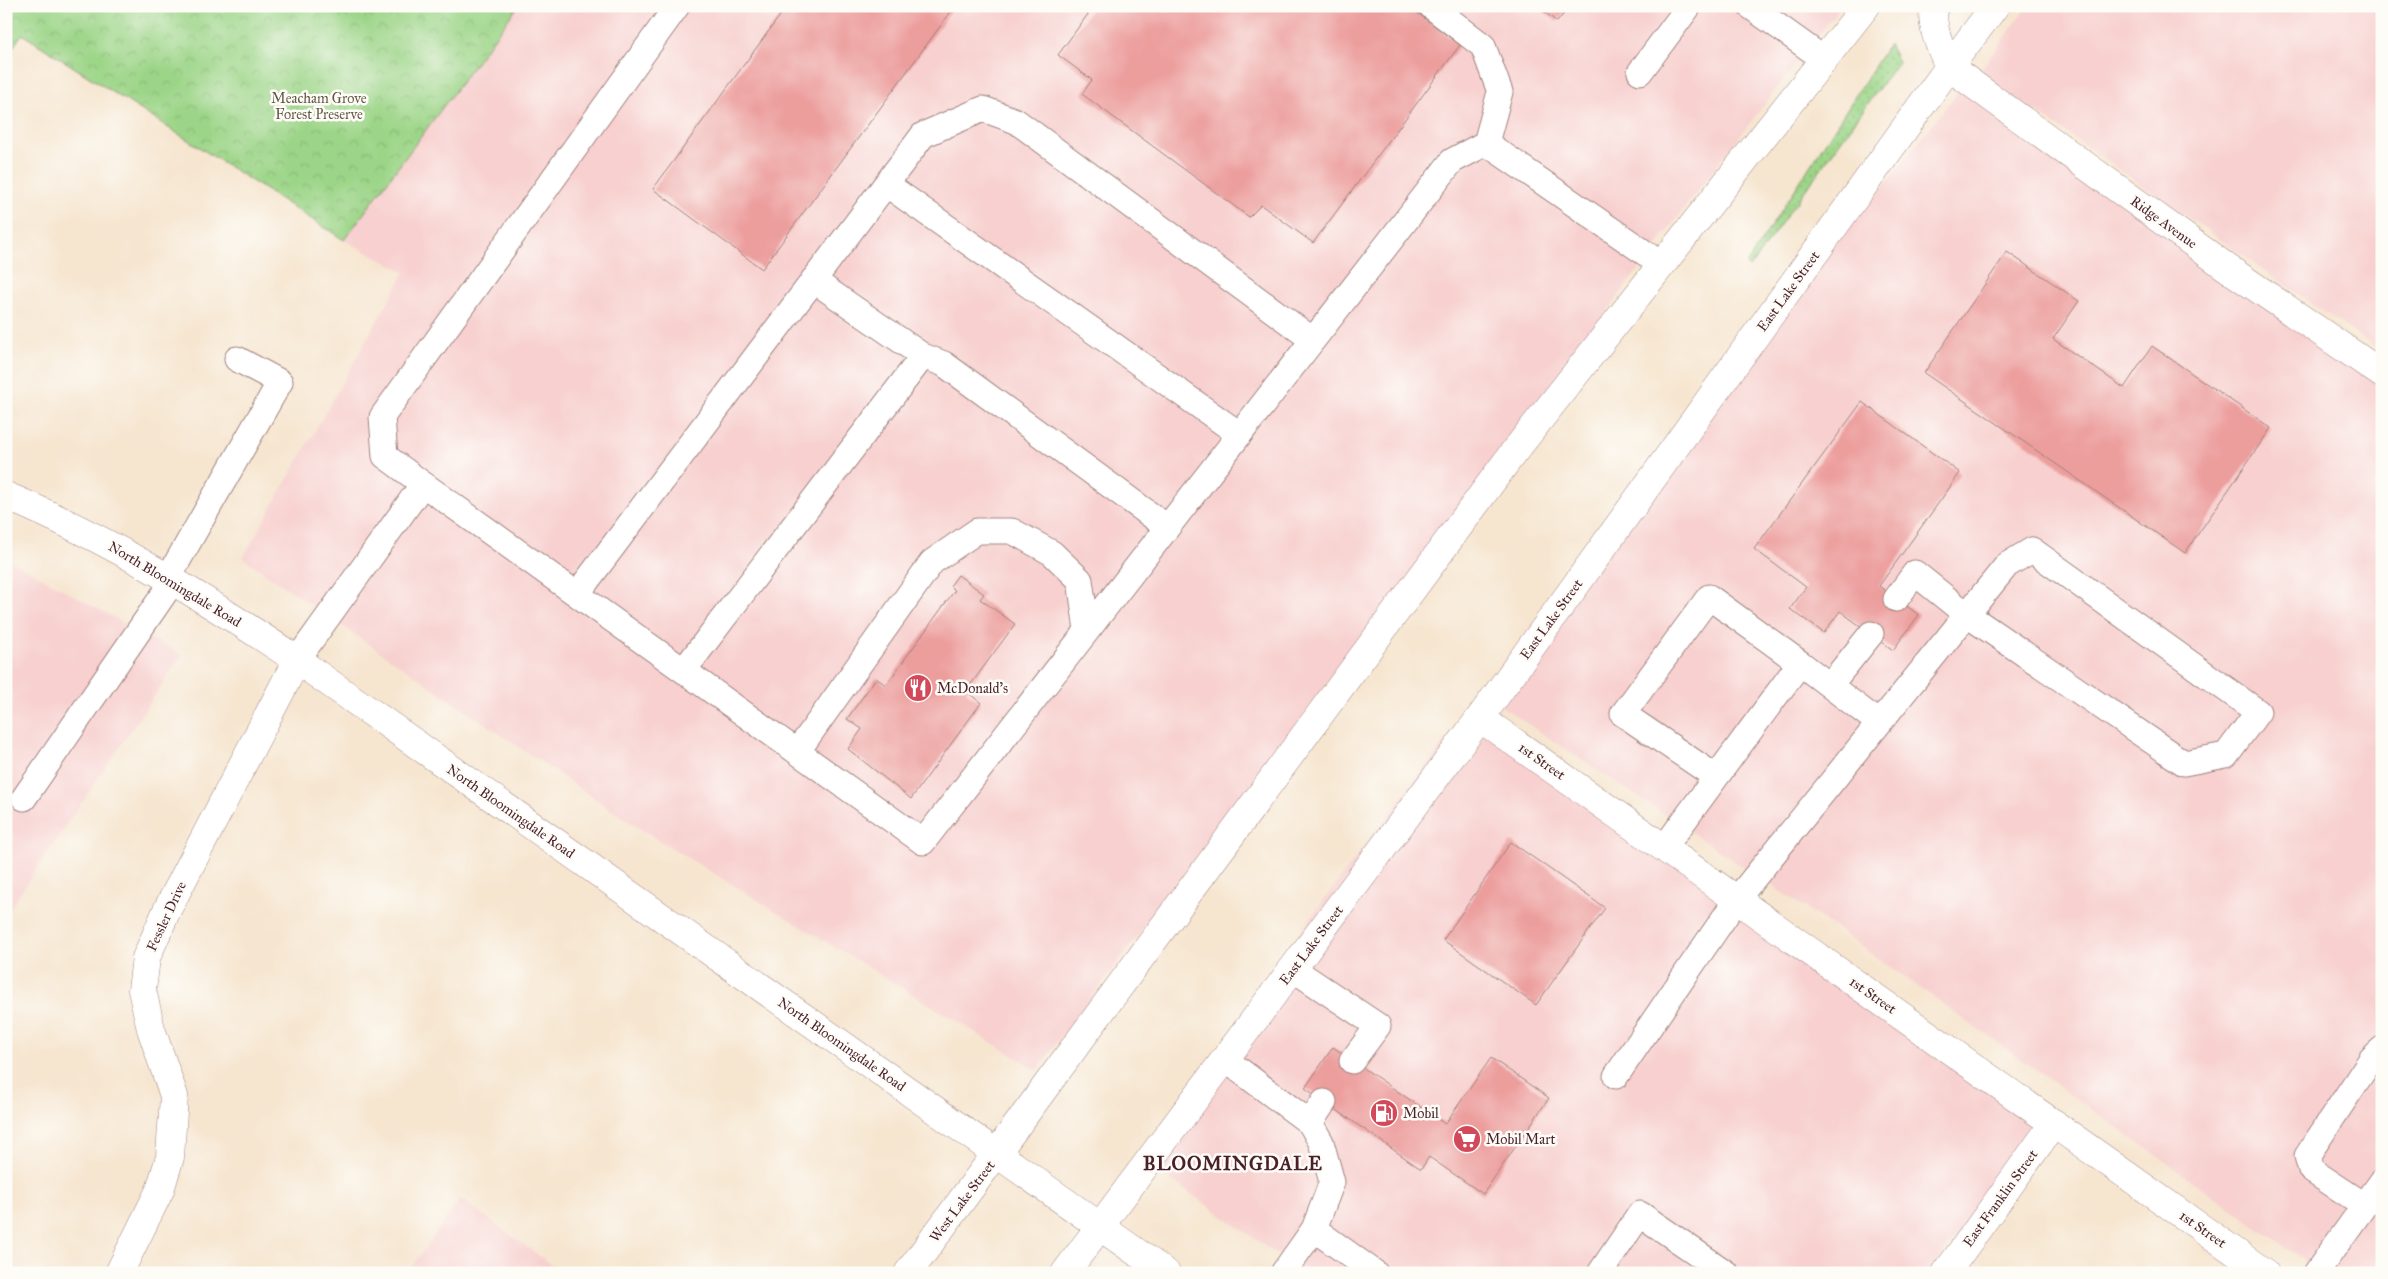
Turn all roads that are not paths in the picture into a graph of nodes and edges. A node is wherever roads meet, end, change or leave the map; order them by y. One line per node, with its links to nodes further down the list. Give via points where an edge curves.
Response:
1 (677, 6): 20 (lane, via 382,417 385,456)
2 (1431, 6): 11 (lane, via 1483,46 1500,92)
3 (1688, 6): 10 (lane)
4 (1750, 6): 8 (lane)
5 (1866, 6): 8 (main road)
6 (1934, 6): 9 (main road, via 1932,14 1936,34)
7 (1996, 6): 9 (main road, East Lake Street)
8 (1825, 60): 13 (main road)
9 (1949, 66): 18 (main road, Ridge Avenue, via 2229,269); 33 (main road, East Lake Street)
10 (1640, 72)
11 (1486, 143): 13 (lane); 15 (lane, via 1452,161)
12 (886, 184): 14 (lane); 15 (lane, via 923,135 983,109 1016,121); 19 (lane)
13 (1661, 264): 48 (main road, via 1510,457)
14 (813, 280): 16 (lane); 24 (lane)
15 (1313, 340): 19 (lane)
16 (923, 356): 22 (lane, via 944,364); 31 (lane)
17 (237, 359): 23 (lane, via 280,382)
18 (2382, 374)
19 (1239, 434): 22 (lane)
20 (423, 484): 24 (lane); 29 (lane)
21 (6, 496): 23 (main road, North Bloomingdale Road, via 104,542)
22 (1167, 527): 27 (lane)
23 (171, 579): 29 (main road, North Bloomingdale Road); 37 (lane)
24 (577, 594): 31 (lane)
25 (1896, 599): 26 (lane, via 1915,573)
26 (1966, 614): 26 (lane, via 2007,565 2032,550 2258,712 2226,755 2184,763); 34 (lane)
27 (1088, 630): 35 (lane, via 923,842); 35 (lane, via 1080,580 1052,553 1012,531 977,531 932,562)
28 (1871, 634): 32 (lane)
29 (297, 660): 48 (main road, North Bloomingdale Road); 53 (main road, Fessler Drive, via 166,910 146,958 142,990 151,1029 174,1096 170,1157 160,1190)
30 (1800, 663): 32 (lane); 36 (lane); 36 (lane, via 1709,596 1623,714)
31 (684, 670): 35 (lane)
32 (1830, 685): 34 (lane)
33 (1480, 718): 38 (main road, 1st Street); 40 (main road, East Lake Street)
34 (1879, 723): 39 (lane)
35 (797, 752)
36 (1716, 777): 38 (lane)
37 (24, 798)
38 (1664, 848): 39 (main road, 1st Street)
39 (1737, 899): 44 (lane); 47 (main road, 1st Street)
40 (1293, 969): 42 (main road, East Lake Street); 43 (lane, via 1378,1026)
41 (2382, 1049): 50 (lane, via 2372,1058 2308,1156 2311,1170)
42 (1226, 1060): 46 (lane); 51 (main road, East Lake Street)
43 (1352, 1061)
44 (1616, 1076)
45 (1324, 1102): 46 (lane)
46 (1310, 1123): 52 (lane, via 1321,1142 1332,1182)
47 (2054, 1123): 61 (main road, East Franklin Street); 62 (main road, 1st Street)
48 (998, 1153): 51 (main road, North Bloomingdale Road); 54 (main road, West Lake Street)
49 (2382, 1181): 50 (lane)
50 (2364, 1205): 63 (lane)
51 (1098, 1226): 55 (main road); 56 (main road, North Bloomingdale Road)
52 (1314, 1229): 57 (lane); 58 (lane)
53 (119, 1273)
54 (908, 1273)
55 (1065, 1273)
56 (1166, 1273)
57 (1283, 1273)
58 (1375, 1273)
59 (1600, 1273): 60 (lane, via 1640,1214)
60 (1726, 1273)
61 (1946, 1273)
62 (2264, 1273)
63 (2316, 1273)

